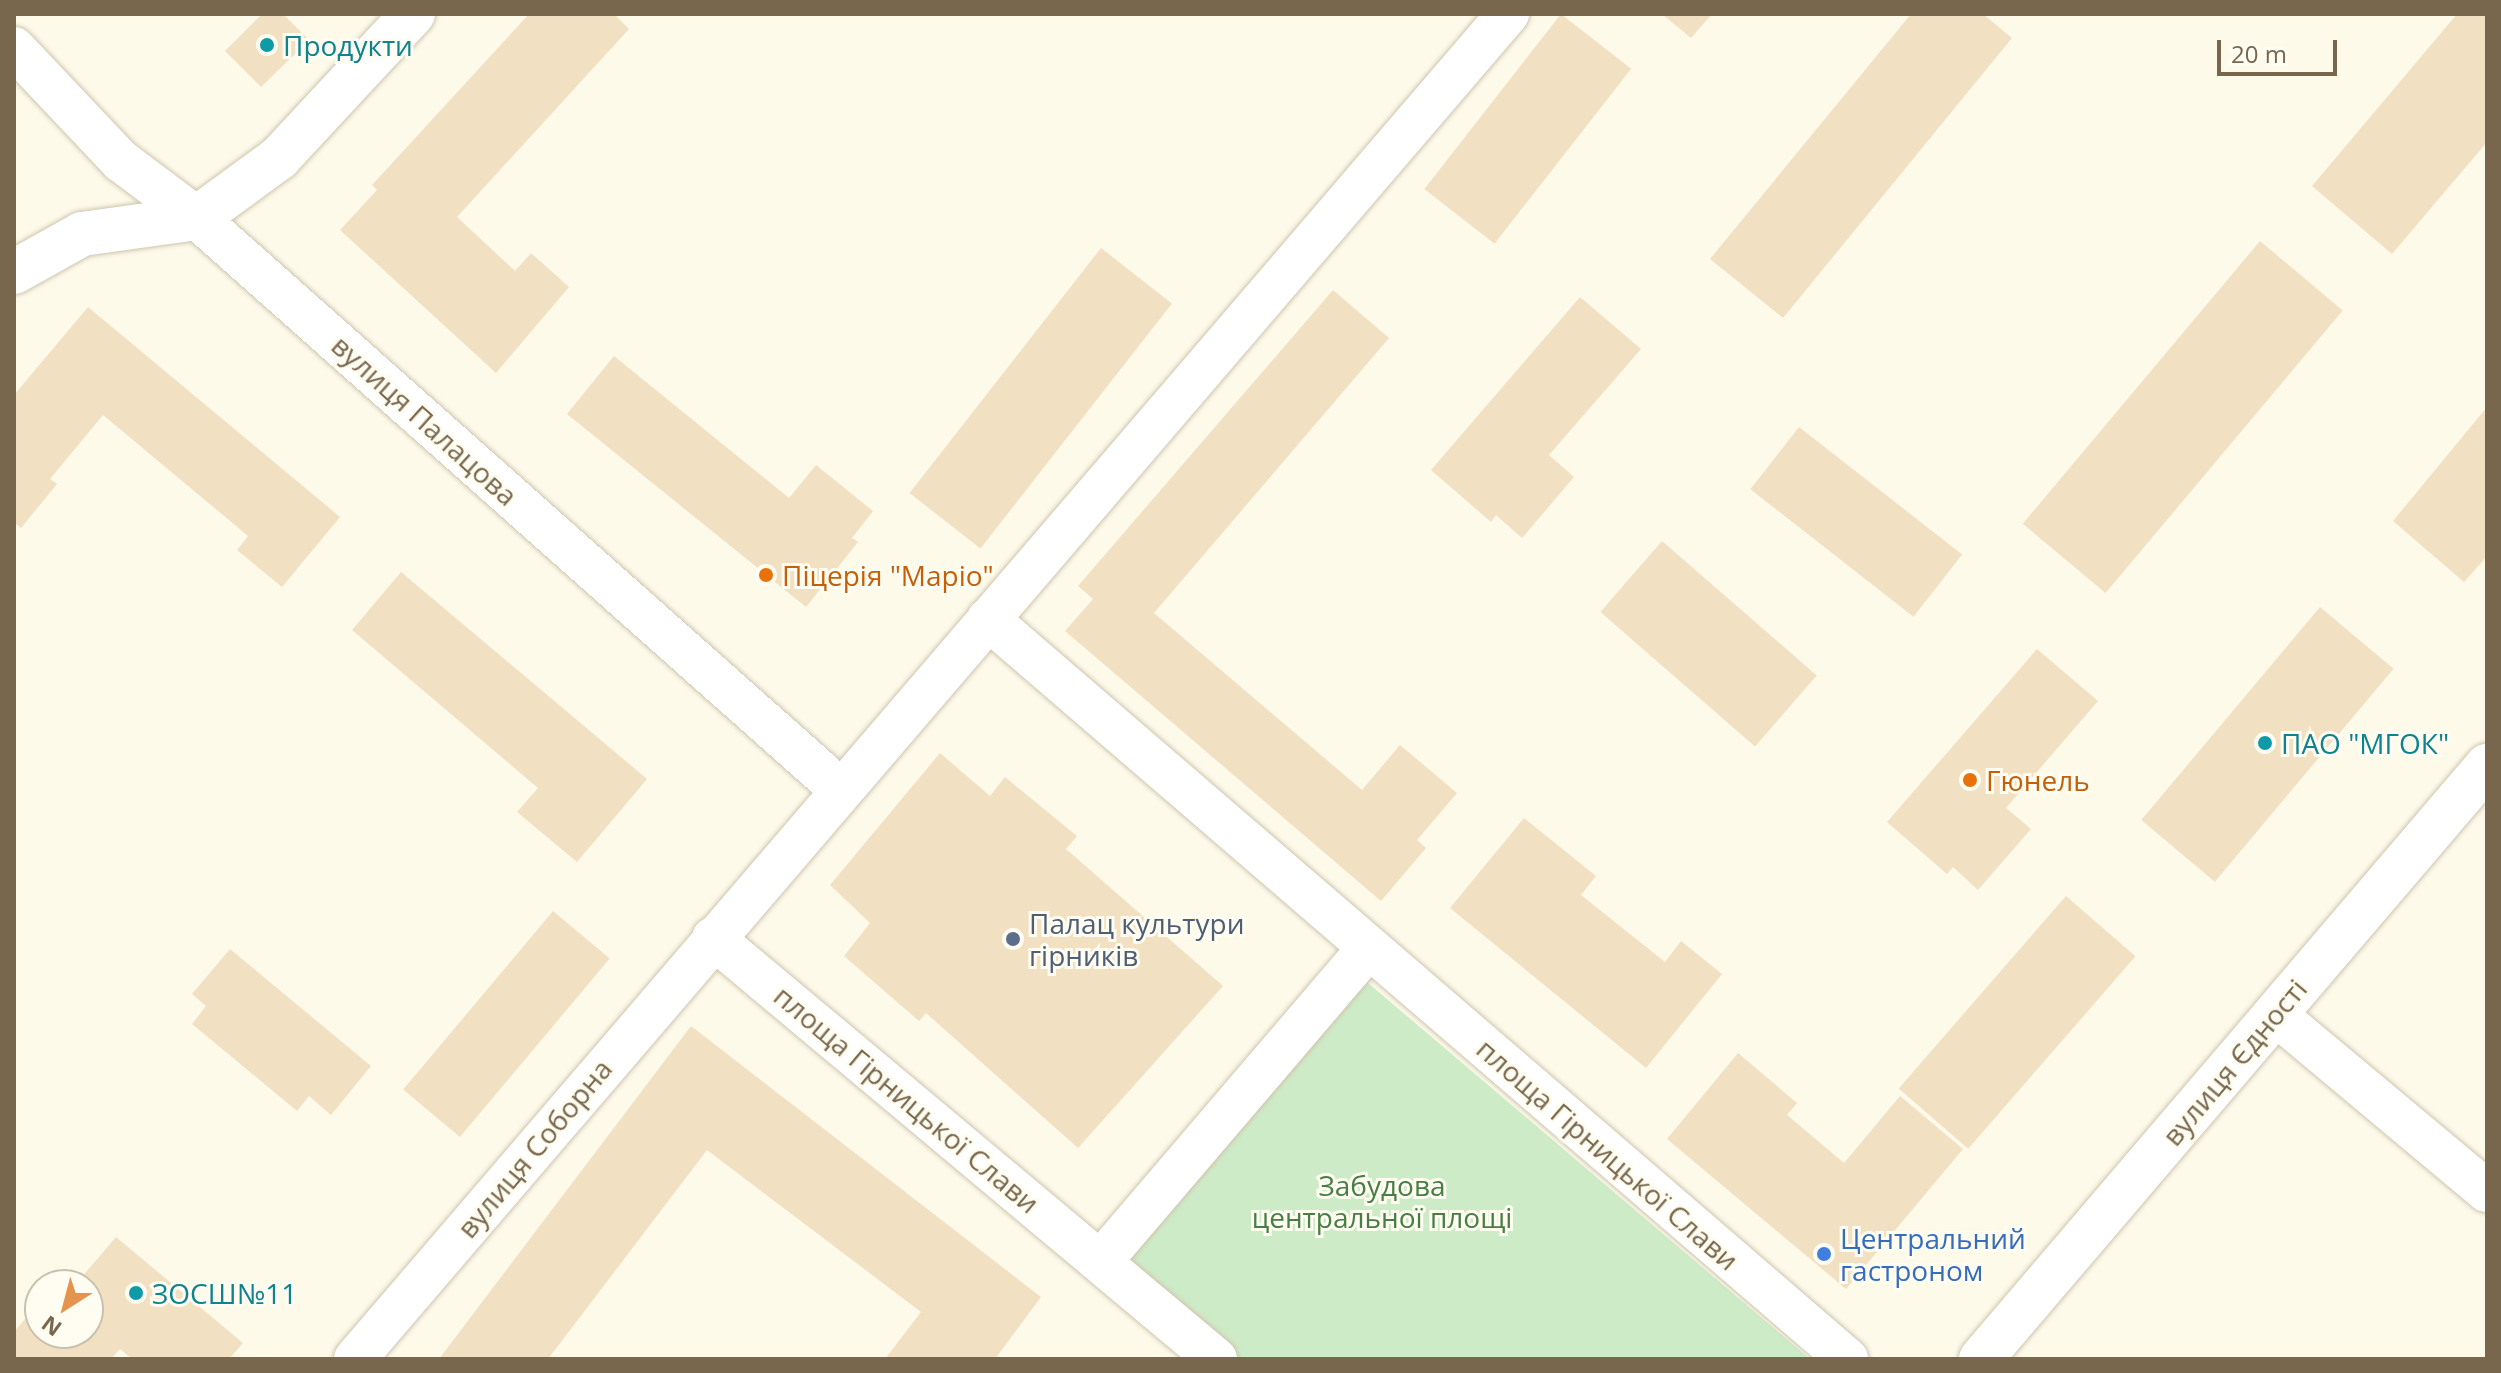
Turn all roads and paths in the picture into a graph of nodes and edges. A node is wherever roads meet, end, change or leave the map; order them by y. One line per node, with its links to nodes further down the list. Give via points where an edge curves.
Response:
1 (413, 14): 4 (street, via 279,158)
2 (1508, 14): 6 (street, вулиця Соборна)
3 (14, 48): 4 (street, вулиця Палацова, via 121,161)
4 (197, 218): 5 (street, via 82,234); 8 (street, вулиця Палацова)
5 (14, 272)
6 (988, 619): 8 (street, вулиця Соборна); 10 (street, площа Гірницької Слави)
7 (2487, 766): 11 (street, вулиця Єдності)
8 (840, 789): 9 (street, вулиця Соборна)
9 (713, 938): 13 (street, площа Гірницької Слави); 14 (street, вулиця Соборна)
10 (1368, 949): 13 (street); 16 (street, площа Гірницької Слави)
11 (2275, 1014): 12 (street); 17 (street, вулиця Єдності)
12 (2487, 1191)
13 (1102, 1260): 15 (street, площа Гірницької Слави)
14 (355, 1359)
15 (1216, 1359)
16 (1847, 1359)
17 (1981, 1359)

